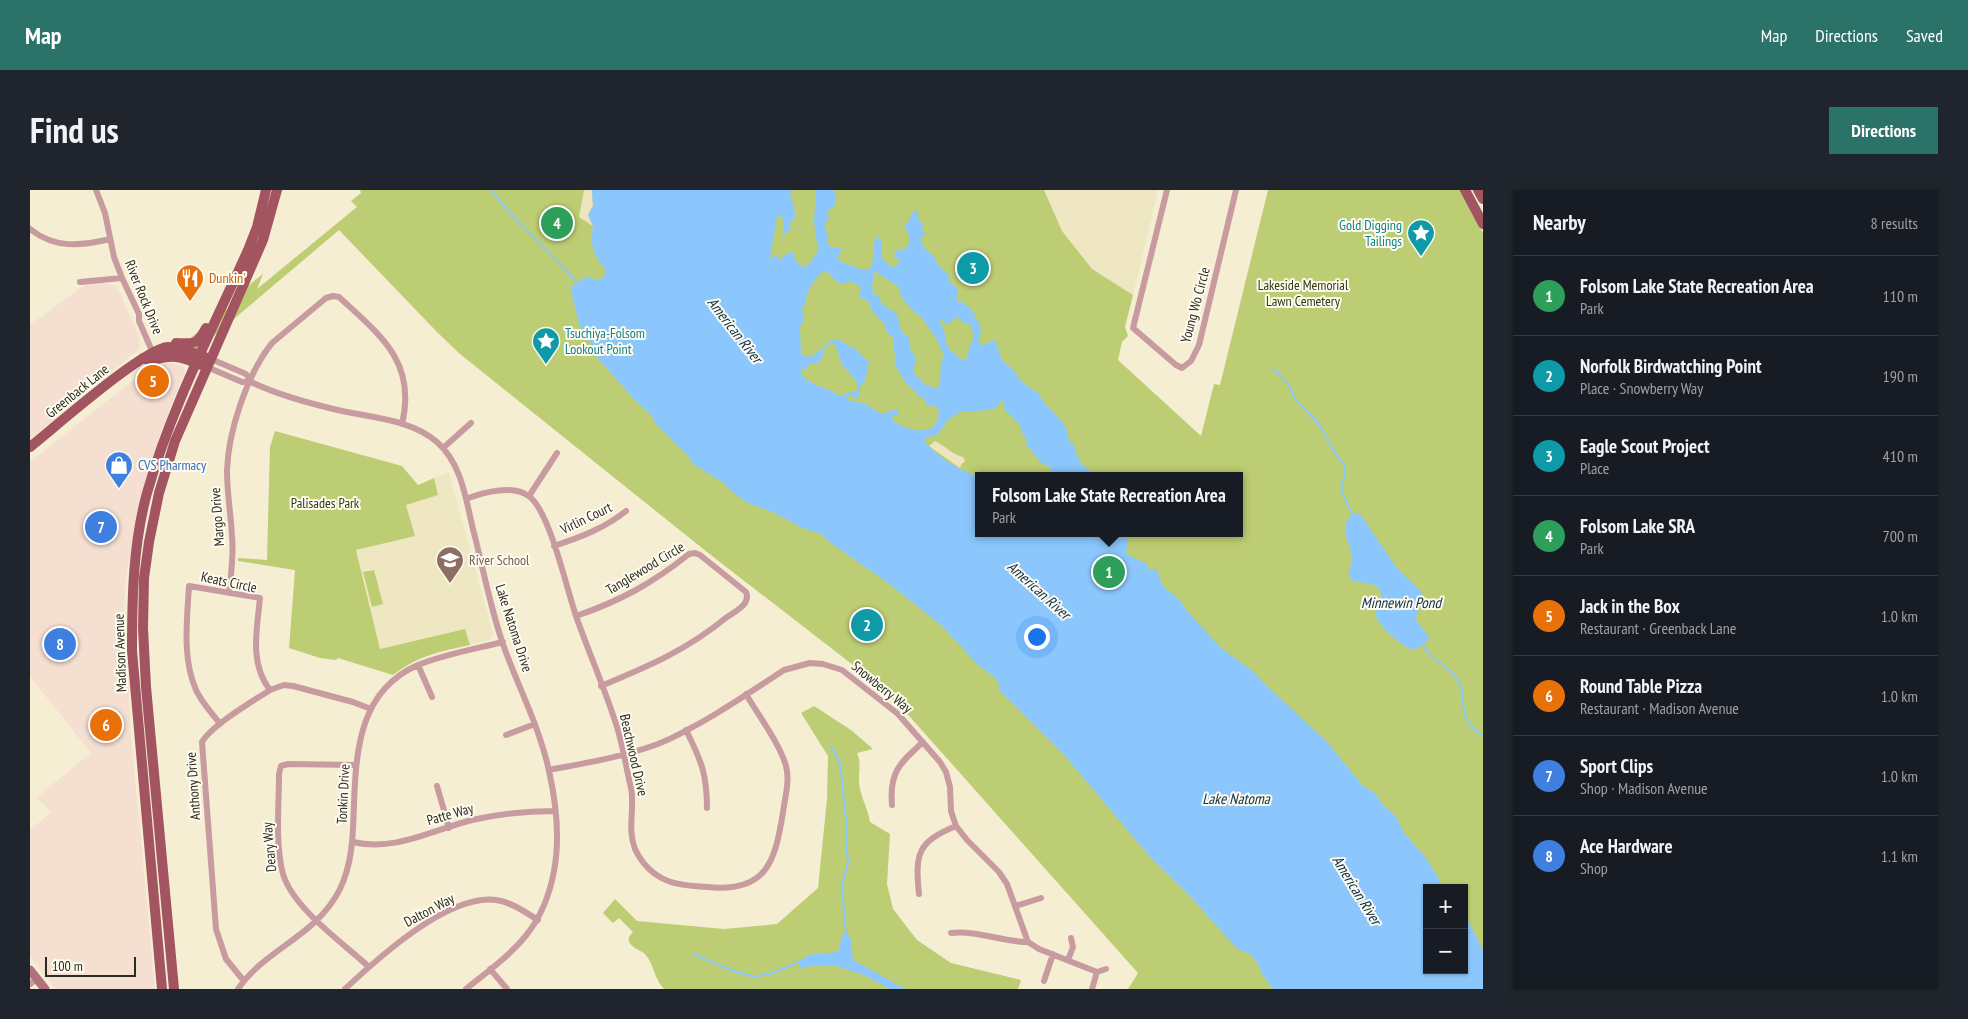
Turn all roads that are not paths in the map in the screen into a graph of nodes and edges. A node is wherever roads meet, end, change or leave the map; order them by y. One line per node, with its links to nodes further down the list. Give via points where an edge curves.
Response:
1 (96, 190): 11 (street, River Rock Drive)
2 (266, 190): 14 (main road, via 257,227)
3 (277, 190): 16 (main road, via 263,240)
4 (1167, 190): 5 (street, Young Wo Circle, via 1133,326 1182,368 1199,345)
5 (1236, 190)
6 (1465, 190): 9 (main road)
7 (1478, 190): 8 (main road)
8 (1483, 199)
9 (1483, 224)
10 (30, 229): 11 (street, via 51,242 70,246)
11 (110, 239): 12 (street, River Rock Drive)
12 (122, 278): 13 (street); 15 (street, River Rock Drive, via 139,314 139,321)
13 (80, 282)
14 (225, 301): 15 (main road, via 198,341 174,343); 16 (main road)
15 (159, 352): 16 (main road, Greenback Lane); 20 (main road, Greenback Lane, via 150,362 143,358 117,376)
16 (204, 361): 17 (street, Lake Natoma Drive, via 246,374); 70 (main road, Madison Avenue, via 172,420 147,493 137,549 132,609 137,725); 71 (main road, Madison Avenue, via 164,477 144,578 146,687)
17 (250, 382): 19 (street, Lake Natoma Drive, via 306,402); 19 (street, Margo Drive, via 264,352 272,343 326,298 335,296 357,314 399,363 406,405); 27 (street, Margo Drive, via 233,434 227,470 232,538)
18 (471, 423): 21 (street)
19 (402, 424): 21 (street, Lake Natoma Drive, via 430,436)
20 (30, 447)
21 (443, 448): 24 (street, Lake Natoma Drive, via 455,465)
22 (557, 453): 23 (street)
23 (529, 496): 24 (street, via 512,490); 26 (street, Beachwood Drive, via 542,511)
24 (466, 499): 29 (street, Lake Natoma Drive)
25 (626, 510): 26 (street, Virlin Court, via 605,526)
26 (554, 546): 28 (street, Beachwood Drive)
27 (229, 593): 32 (street, Keats Circle, via 260,598 256,655); 36 (street, Keats Circle, via 189,586 189,668 201,699)
28 (576, 616): 31 (street, Beachwood Drive); 31 (street, Tanglewood Circle, via 630,595 693,553 700,555 746,592 746,603 687,646)
29 (502, 642): 30 (street, Tonkin Drive); 37 (street, Lake Natoma Drive)
30 (418, 665): 34 (street); 35 (street, Tonkin Drive, via 391,683)
31 (602, 686): 41 (street, Beachwood Drive)
32 (270, 690): 35 (street, Anthony Drive, via 284,685 293,686); 36 (street, Anthony Drive)
33 (746, 694): 38 (street, Snowberry Way); 40 (street, Snowberry Way, via 784,670 810,663 824,664 842,670 877,697 898,714); 41 (street, Beachwood Drive, via 786,764 787,781 774,855 760,874 746,884 722,888 676,884 647,867 639,858 633,841 632,791)
34 (432, 696)
35 (371, 709): 42 (street, Tonkin Drive, via 362,730)
36 (220, 724): 66 (street, Anthony Drive, via 202,742 216,929 226,958)
37 (535, 724): 39 (street); 43 (street, Lake Natoma Drive)
38 (686, 730): 41 (street, Snowberry Way, via 658,744); 46 (street, via 707,782)
39 (506, 735)
40 (923, 742): 45 (street, via 897,768 891,789); 48 (street, Snowberry Way, via 946,772)
41 (624, 755): 43 (street, Snowberry Way)
42 (356, 765): 50 (street, Tonkin Drive); 55 (street, Deary Way, via 288,764 281,766 278,774 280,857 284,875 290,890)
43 (549, 770): 47 (street, Lake Natoma Drive)
44 (437, 786): 49 (street)
45 (892, 805)
46 (707, 808)
47 (555, 811): 49 (street, Patte Way, via 486,817); 54 (street, Lake Natoma Drive, via 555,868)
48 (956, 826): 51 (street, via 935,835 921,852 917,865); 53 (street, Snowberry Way, via 999,872)
49 (449, 828): 50 (street, Patte Way, via 392,844)
50 (353, 842): 55 (street, Tonkin Drive, via 340,889)
51 (919, 894)
52 (1041, 898): 53 (street)
53 (1016, 906): 58 (street, Snowberry Way)
54 (538, 920): 61 (street, Dalton Way, via 508,903 480,900 452,910 414,931); 64 (street, Lake Natoma Drive, via 519,945)
55 (318, 921): 61 (street, Deary Way); 66 (street, Tonkin Drive)
56 (951, 933): 58 (street, via 968,932)
57 (1071, 938): 60 (street, via 1073,947)
58 (1028, 942): 59 (street)
59 (1053, 954): 60 (street); 68 (street)
60 (1068, 960): 65 (street)
61 (369, 967): 73 (street, Dalton Way)
62 (1106, 969): 65 (street)
63 (30, 970): 67 (street)
64 (490, 970): 74 (street, Lake Natoma Drive); 75 (street)
65 (1098, 972): 76 (street)
66 (244, 980): 72 (street, Tonkin Drive)
67 (33, 981): 69 (street)
68 (1044, 981)
69 (45, 989)
70 (162, 989)
71 (174, 989)
72 (238, 989)
73 (345, 989)
74 (466, 989)
75 (507, 989)
76 (1092, 989)

